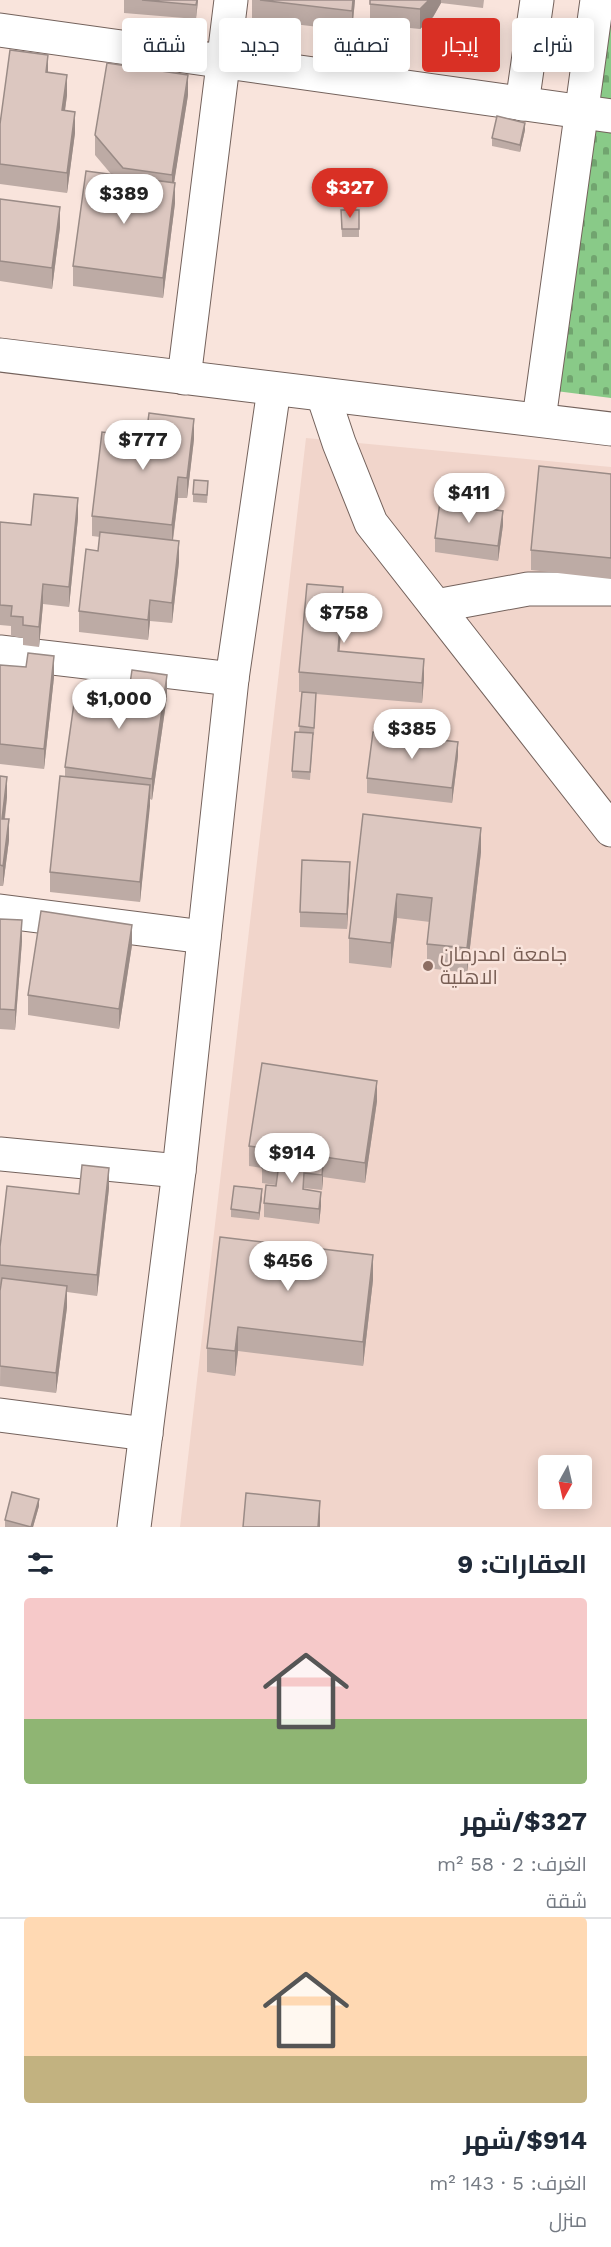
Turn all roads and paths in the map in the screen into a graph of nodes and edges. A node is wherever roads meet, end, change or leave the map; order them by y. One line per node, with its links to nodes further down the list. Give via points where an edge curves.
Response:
1 (231, 0): 4 (street)
2 (537, 0): 9 (street)
3 (597, 0): 10 (street)
4 (229, 18)
5 (0, 30): 6 (street)
6 (219, 61)
7 (223, 72): 12 (street)
8 (295, 72): 9 (street)
9 (522, 104): 10 (street)
10 (596, 114): 15 (street)
11 (0, 355): 12 (street)
12 (184, 378): 13 (street)
13 (274, 389): 14 (street); 20 (street)
14 (323, 395): 15 (street); 18 (street, via 371,523)
15 (539, 419): 16 (street)
16 (611, 429)
17 (611, 589): 18 (street, via 528,589)
18 (436, 606): 21 (street)
19 (0, 652): 20 (street)
20 (232, 679): 23 (street)
21 (611, 830)
22 (0, 911): 23 (street)
23 (204, 937): 25 (street)
24 (0, 1154): 25 (street)
25 (179, 1171): 27 (street)
26 (0, 1415): 27 (street)
27 (146, 1434): 28 (street)
28 (134, 1527)

